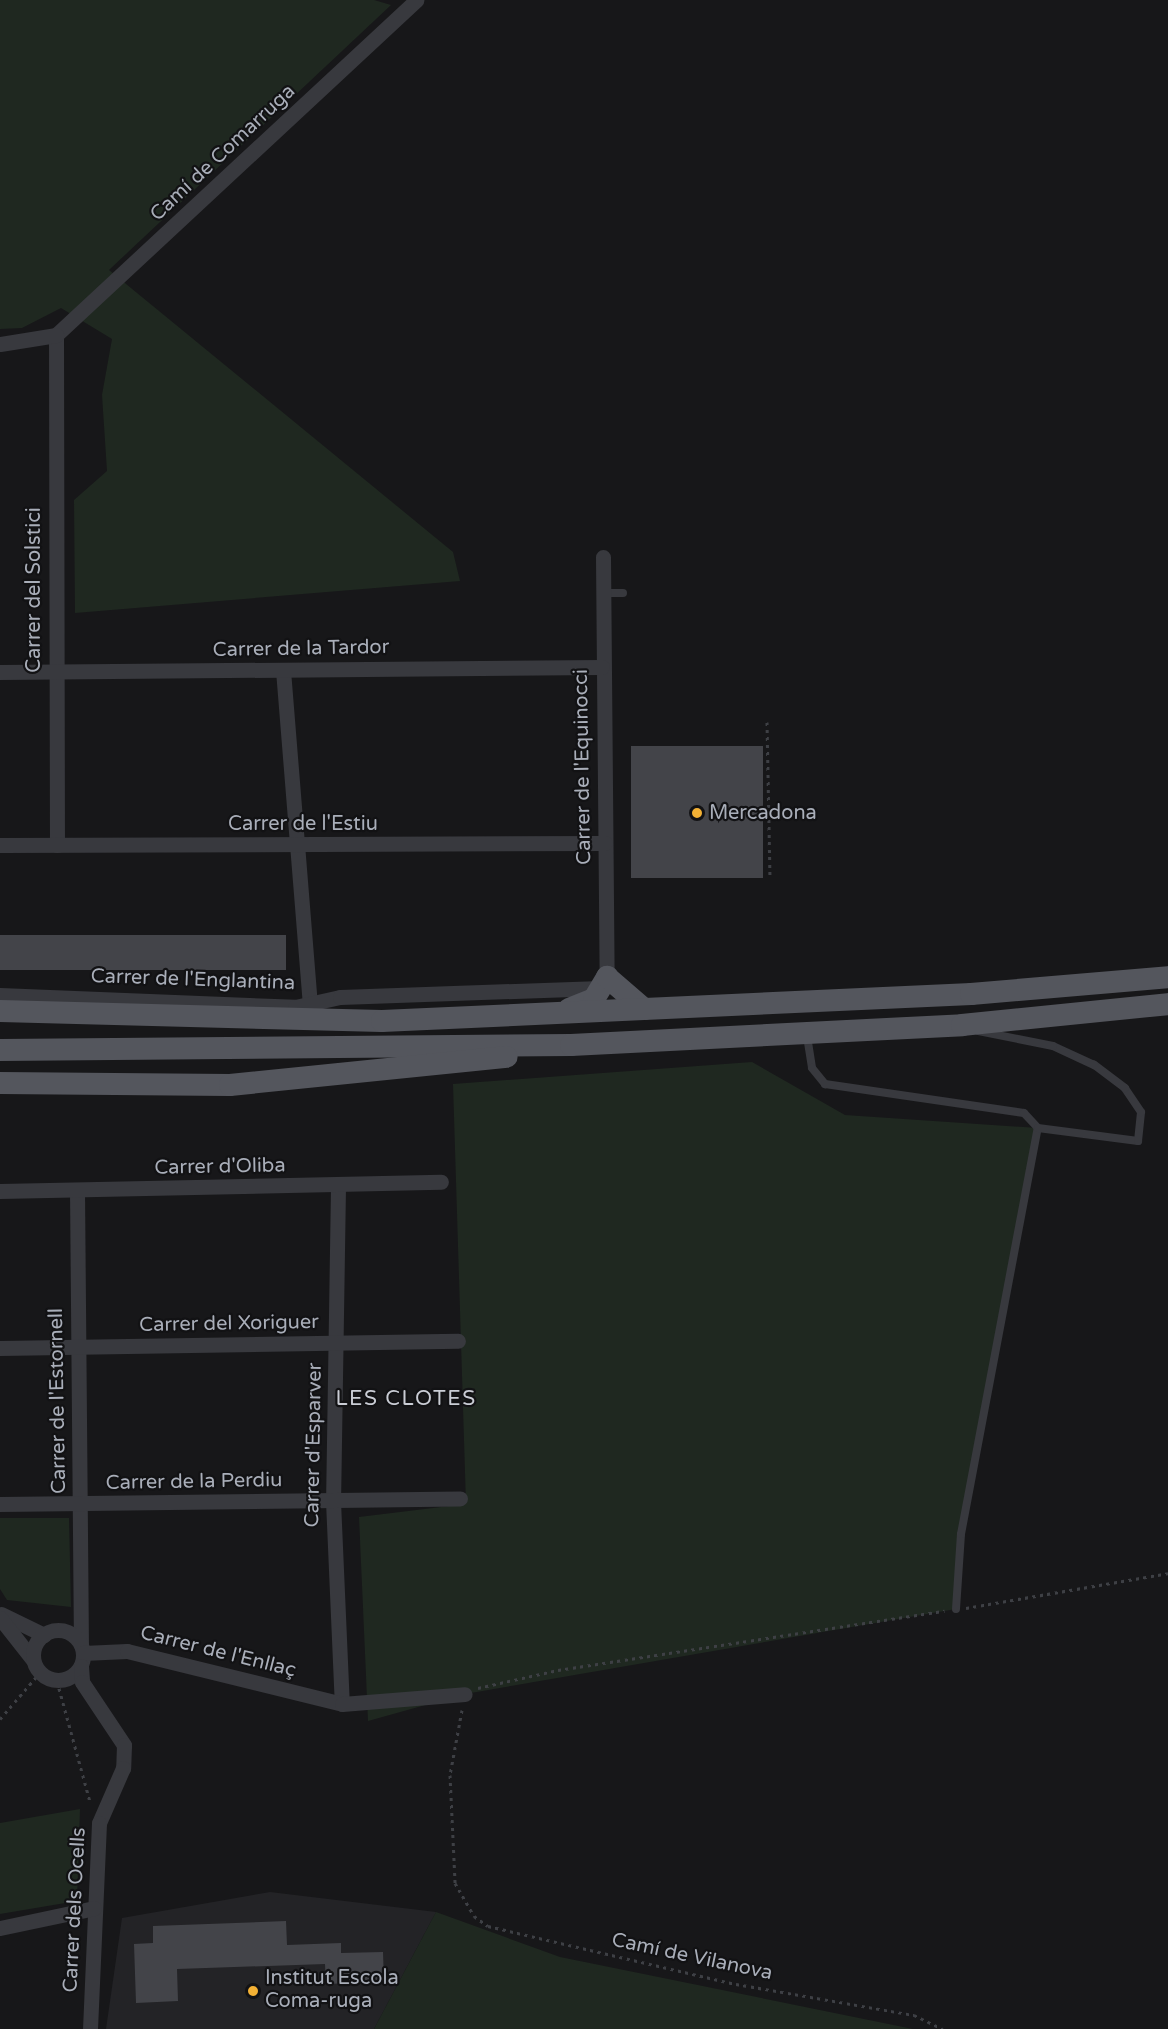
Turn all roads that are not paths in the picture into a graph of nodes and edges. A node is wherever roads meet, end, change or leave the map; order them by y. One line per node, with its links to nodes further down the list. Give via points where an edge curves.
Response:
1 (416, 0): 2 (street, Camí de Comarruga)
2 (56, 335): 3 (street); 10 (street, Carrer del Solstici)
3 (0, 344)
4 (603, 557): 6 (street, Carrer de l'Equinocci)
5 (623, 593): 6 (lane)
6 (603, 594): 7 (street, Carrer de l'Equinocci)
7 (602, 667): 8 (street, Carrer de la Tardor); 11 (street, Carrer de l'Equinocci)
8 (283, 670): 10 (street, Carrer de la Tardor); 14 (street)
9 (0, 672): 10 (street, Carrer de la Tardor)
10 (54, 673): 13 (street, Carrer del Solstici)
11 (605, 843): 14 (street, Carrer de l'Estiu); 16 (street, Carrer de l'Equinocci)
12 (0, 845): 13 (street, Carrer de l'Estiu)
13 (57, 845): 14 (street, Carrer de l'Estiu)
14 (297, 845): 18 (street)
15 (1168, 978): 20 (main road, via 971,994)
16 (604, 982): 18 (street, Carrer de l'Englantina); 20 (main road); 22 (main road, via 594,999)
17 (0, 995): 18 (street, Carrer de l'Englantina, via 296,1007)
18 (310, 1002): 23 (street)
19 (1168, 1004): 24 (main road)
20 (644, 1009): 22 (main road)
21 (0, 1011): 23 (main road)
22 (547, 1014): 23 (main road)
23 (382, 1021)
24 (962, 1025): 25 (main road); 29 (lane, via 1002,1039 1053,1046 1094,1065 1125,1088 1141,1112 1138,1141)
25 (806, 1030): 26 (main road); 29 (lane, via 812,1068 825,1084 1023,1113)
26 (544, 1046): 27 (main road); 28 (main road, via 516,1056 241,1084)
27 (0, 1050)
28 (0, 1083)
29 (1038, 1128): 42 (lane, via 961,1534)
30 (441, 1182): 31 (street, Carrer d'Oliba)
31 (338, 1187): 32 (street, Carrer d'Oliba); 35 (street, Carrer d'Esparver)
32 (77, 1190): 33 (street, Carrer d'Oliba); 36 (street, Carrer de l'Estornell)
33 (0, 1191)
34 (458, 1341): 35 (street, Carrer del Xoriguer)
35 (337, 1344): 36 (street, Carrer del Xoriguer); 39 (street, Carrer d'Esparver)
36 (77, 1346): 37 (street, Carrer del Xoriguer); 41 (street, Carrer de l'Estornell)
37 (0, 1347)
38 (460, 1498): 39 (street, Carrer de la Perdiu)
39 (333, 1501): 41 (street, Carrer de la Perdiu); 51 (street, Carrer d'Esparver)
40 (0, 1504): 41 (street, Carrer de la Perdiu)
41 (80, 1505): 43 (street, Carrer de l'Estornell)
42 (956, 1609)
43 (82, 1612): 46 (street); 48 (street, Carrer de l'Estornell)
44 (0, 1613): 47 (street)
45 (0, 1618): 49 (street)
46 (63, 1631): 47 (street); 48 (street)
47 (44, 1635): 49 (street)
48 (82, 1654): 49 (street, via 57,1681); 51 (street, Carrer de l'Enllaç, via 127,1652); 52 (street, Carrer dels Ocells, via 82,1682 124,1745 123,1768 99,1823)
49 (37, 1666)
50 (465, 1694): 51 (street, Carrer de l'Enllaç)
51 (342, 1704)
52 (94, 1908): 53 (street); 54 (street, Carrer dels Ocells)
53 (0, 1928)
54 (90, 2029)

